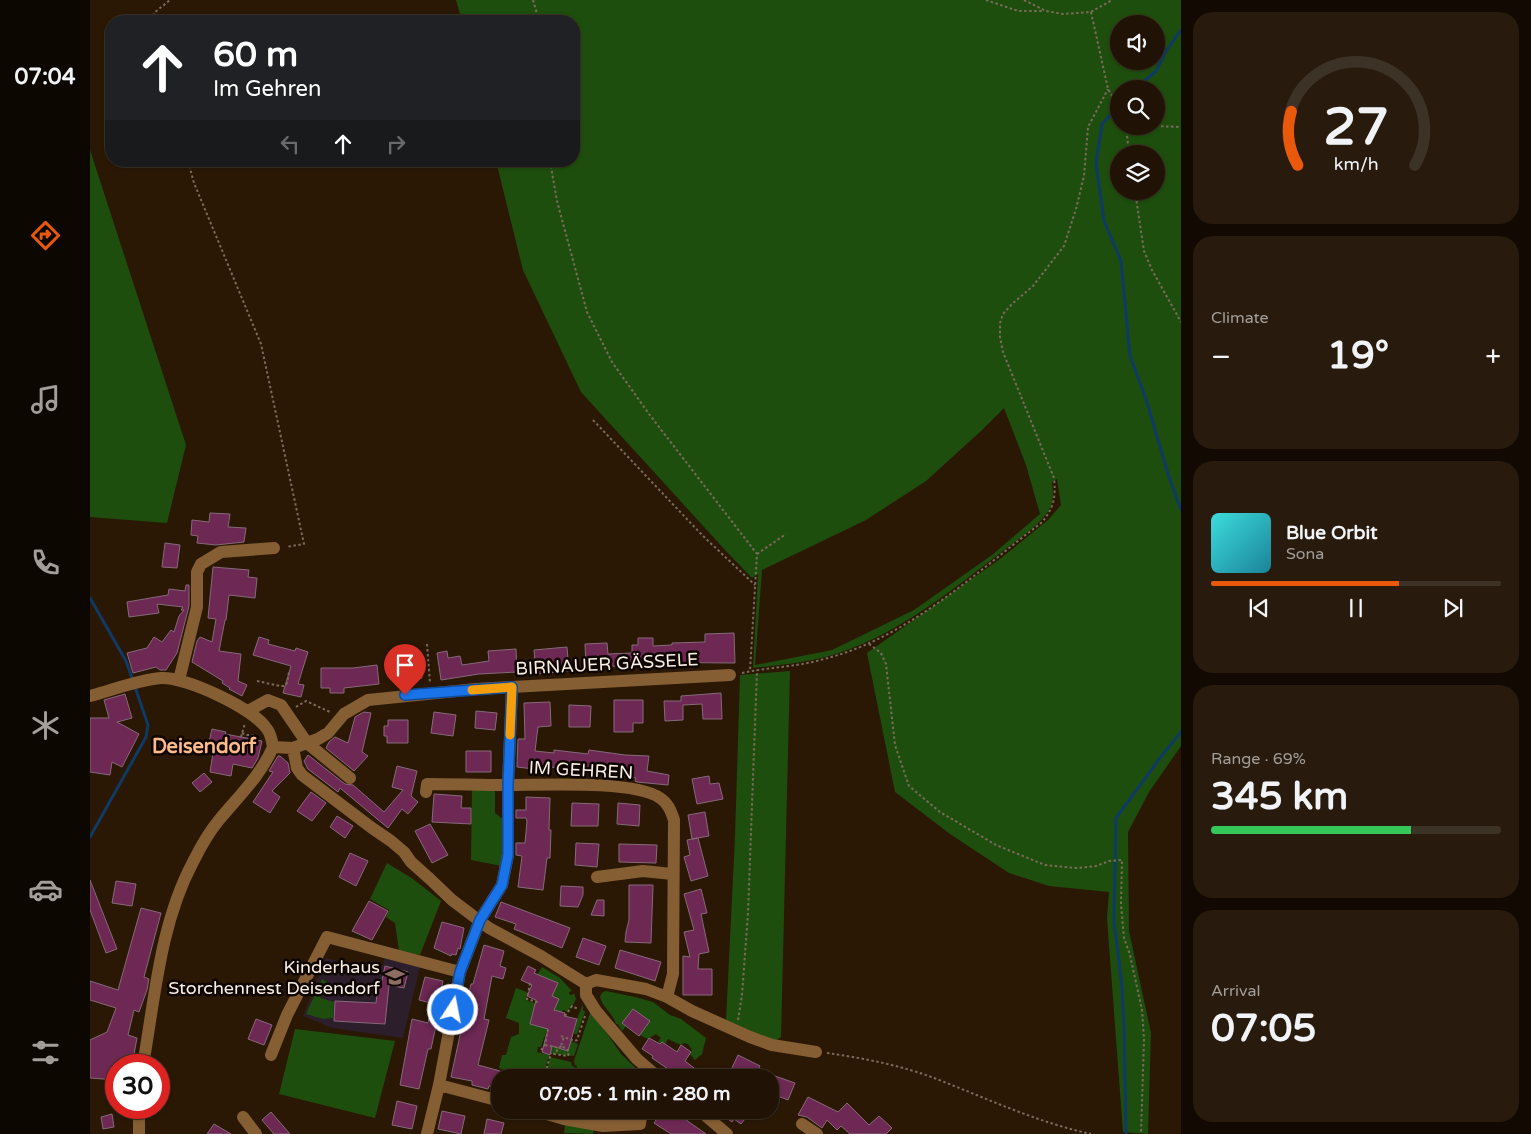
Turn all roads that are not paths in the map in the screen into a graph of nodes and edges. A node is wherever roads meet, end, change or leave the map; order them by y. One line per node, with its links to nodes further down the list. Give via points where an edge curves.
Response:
1 (274, 548): 3 (street, via 221,552 201,564 197,572 197,607)
2 (730, 675): 4 (street, BIRNAUER GÄSSELE)
3 (179, 680): 5 (street, via 144,681); 6 (street)
4 (512, 687): 7 (street, BIRNAUER GÄSSELE, via 368,700 344,714 328,734); 11 (street, IM GEHREN)
5 (90, 696)
6 (248, 711): 7 (street, via 268,700 281,704); 8 (street, via 266,728)
7 (307, 743): 9 (street, BIRNAUER GÄSSELE); 10 (street)
8 (274, 747): 9 (street); 20 (street, via 251,784 213,830 193,862 178,897 167,930)
9 (293, 748): 15 (street, via 297,768 302,775 391,840 452,900)
10 (350, 778)
11 (508, 785): 12 (street, IM GEHREN, via 427,784); 13 (street, IM GEHREN, via 626,788 660,798 670,808 674,820); 15 (street, IM GEHREN, via 508,855 502,885)
12 (426, 792)
13 (672, 874): 14 (street, via 643,871); 18 (street, IM GEHREN, via 673,974)
14 (597, 877)
15 (480, 920): 16 (street, IM GEHREN); 17 (street)
16 (460, 972): 21 (street, via 327,937 287,1015); 23 (street, IM GEHREN)
17 (586, 984): 18 (street, via 596,980 646,989); 22 (street, via 590,1002)
18 (667, 997): 19 (street, via 772,1045)
19 (816, 1052)
20 (146, 1054)
21 (271, 1055)
22 (648, 1069)
23 (439, 1085): 24 (street); 33 (street, IM GEHREN)
24 (491, 1099)
25 (243, 1118): 32 (street)
26 (139, 1119): 31 (street)
27 (569, 1119): 30 (street)
28 (710, 1119): 34 (street)
29 (802, 1124): 35 (street)
30 (640, 1129)
31 (139, 1134)
32 (256, 1134)
33 (427, 1134)
34 (728, 1134)
35 (817, 1134)

